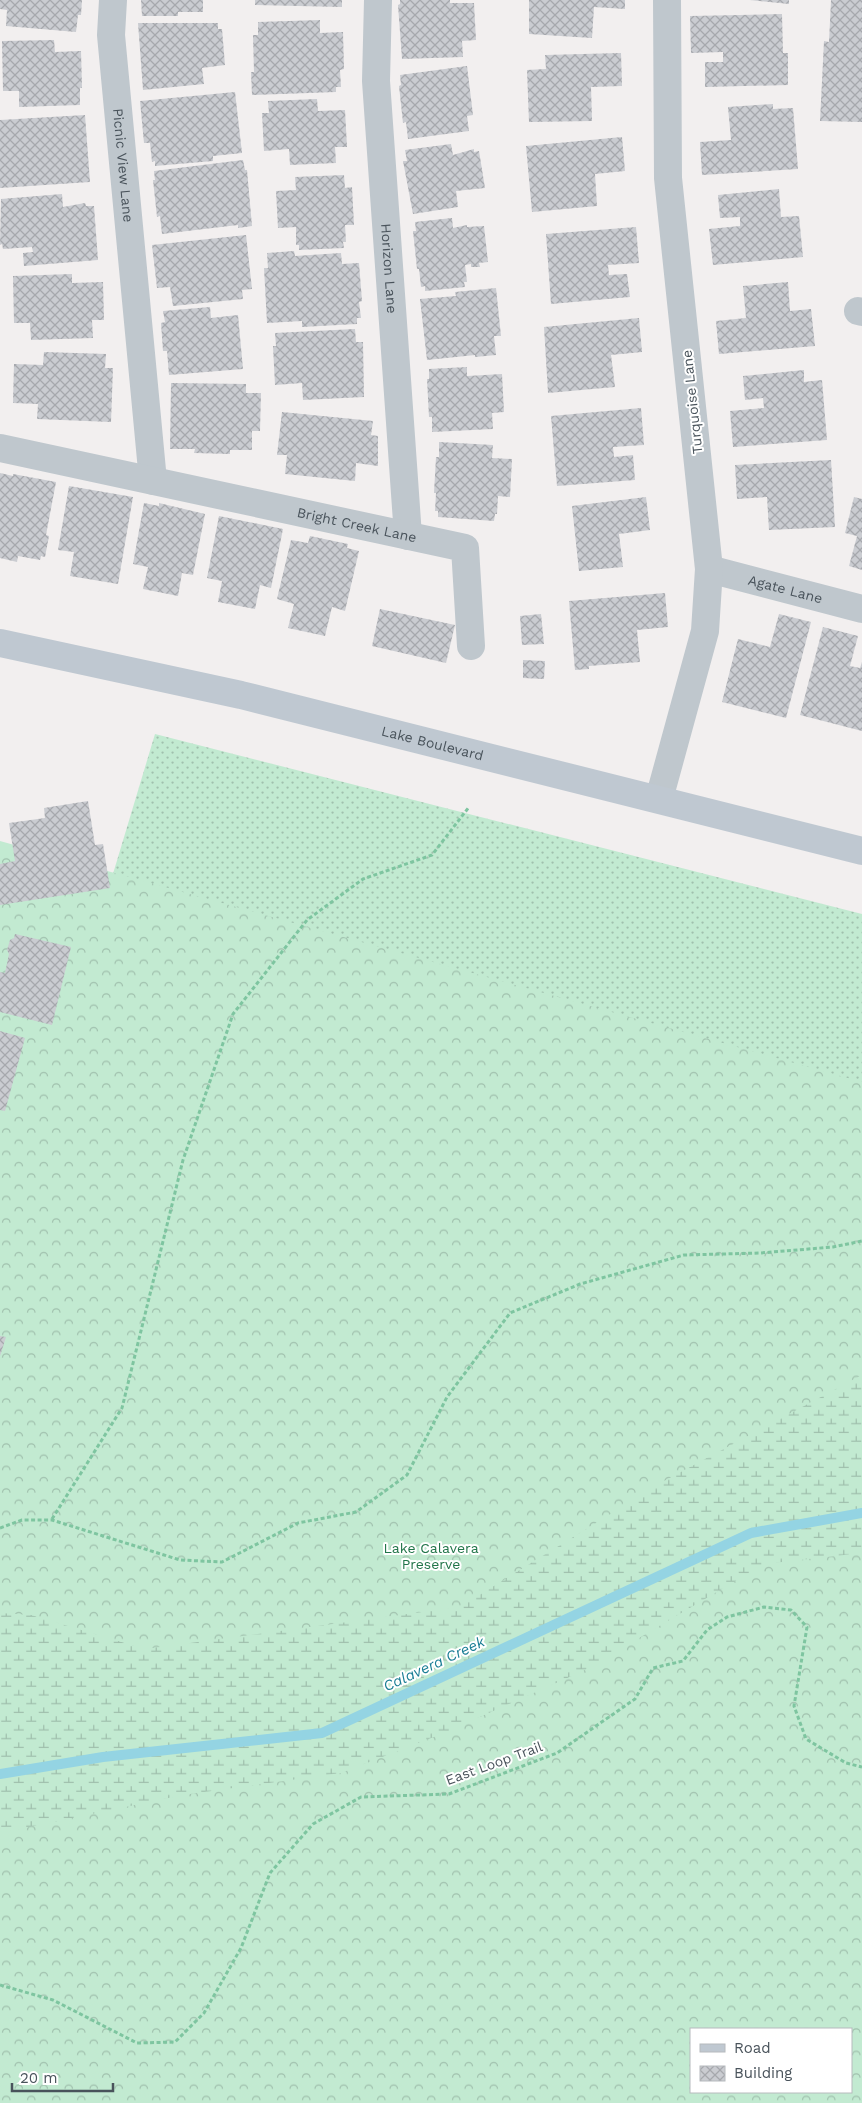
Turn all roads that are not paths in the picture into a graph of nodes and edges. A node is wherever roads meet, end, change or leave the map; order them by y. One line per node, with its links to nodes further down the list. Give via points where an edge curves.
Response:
1 (113, 0): 5 (street, Picnic View Lane, via 111,34)
2 (378, 0): 6 (street, Horizon Lane, via 376,81)
3 (667, 0): 7 (street, Turquoise Lane, via 668,178)
4 (0, 448): 5 (street, Bright Creek Lane)
5 (153, 481): 6 (street, Bright Creek Lane)
6 (408, 536): 10 (street, Bright Creek Lane, via 465,548)
7 (709, 570): 8 (street, Agate Lane); 11 (street, Turquoise Lane, via 705,631)
8 (862, 609)
9 (0, 643): 11 (main road, Lake Boulevard, via 241,695)
10 (471, 646)
11 (659, 799): 12 (main road, Lake Boulevard)
12 (862, 851)

